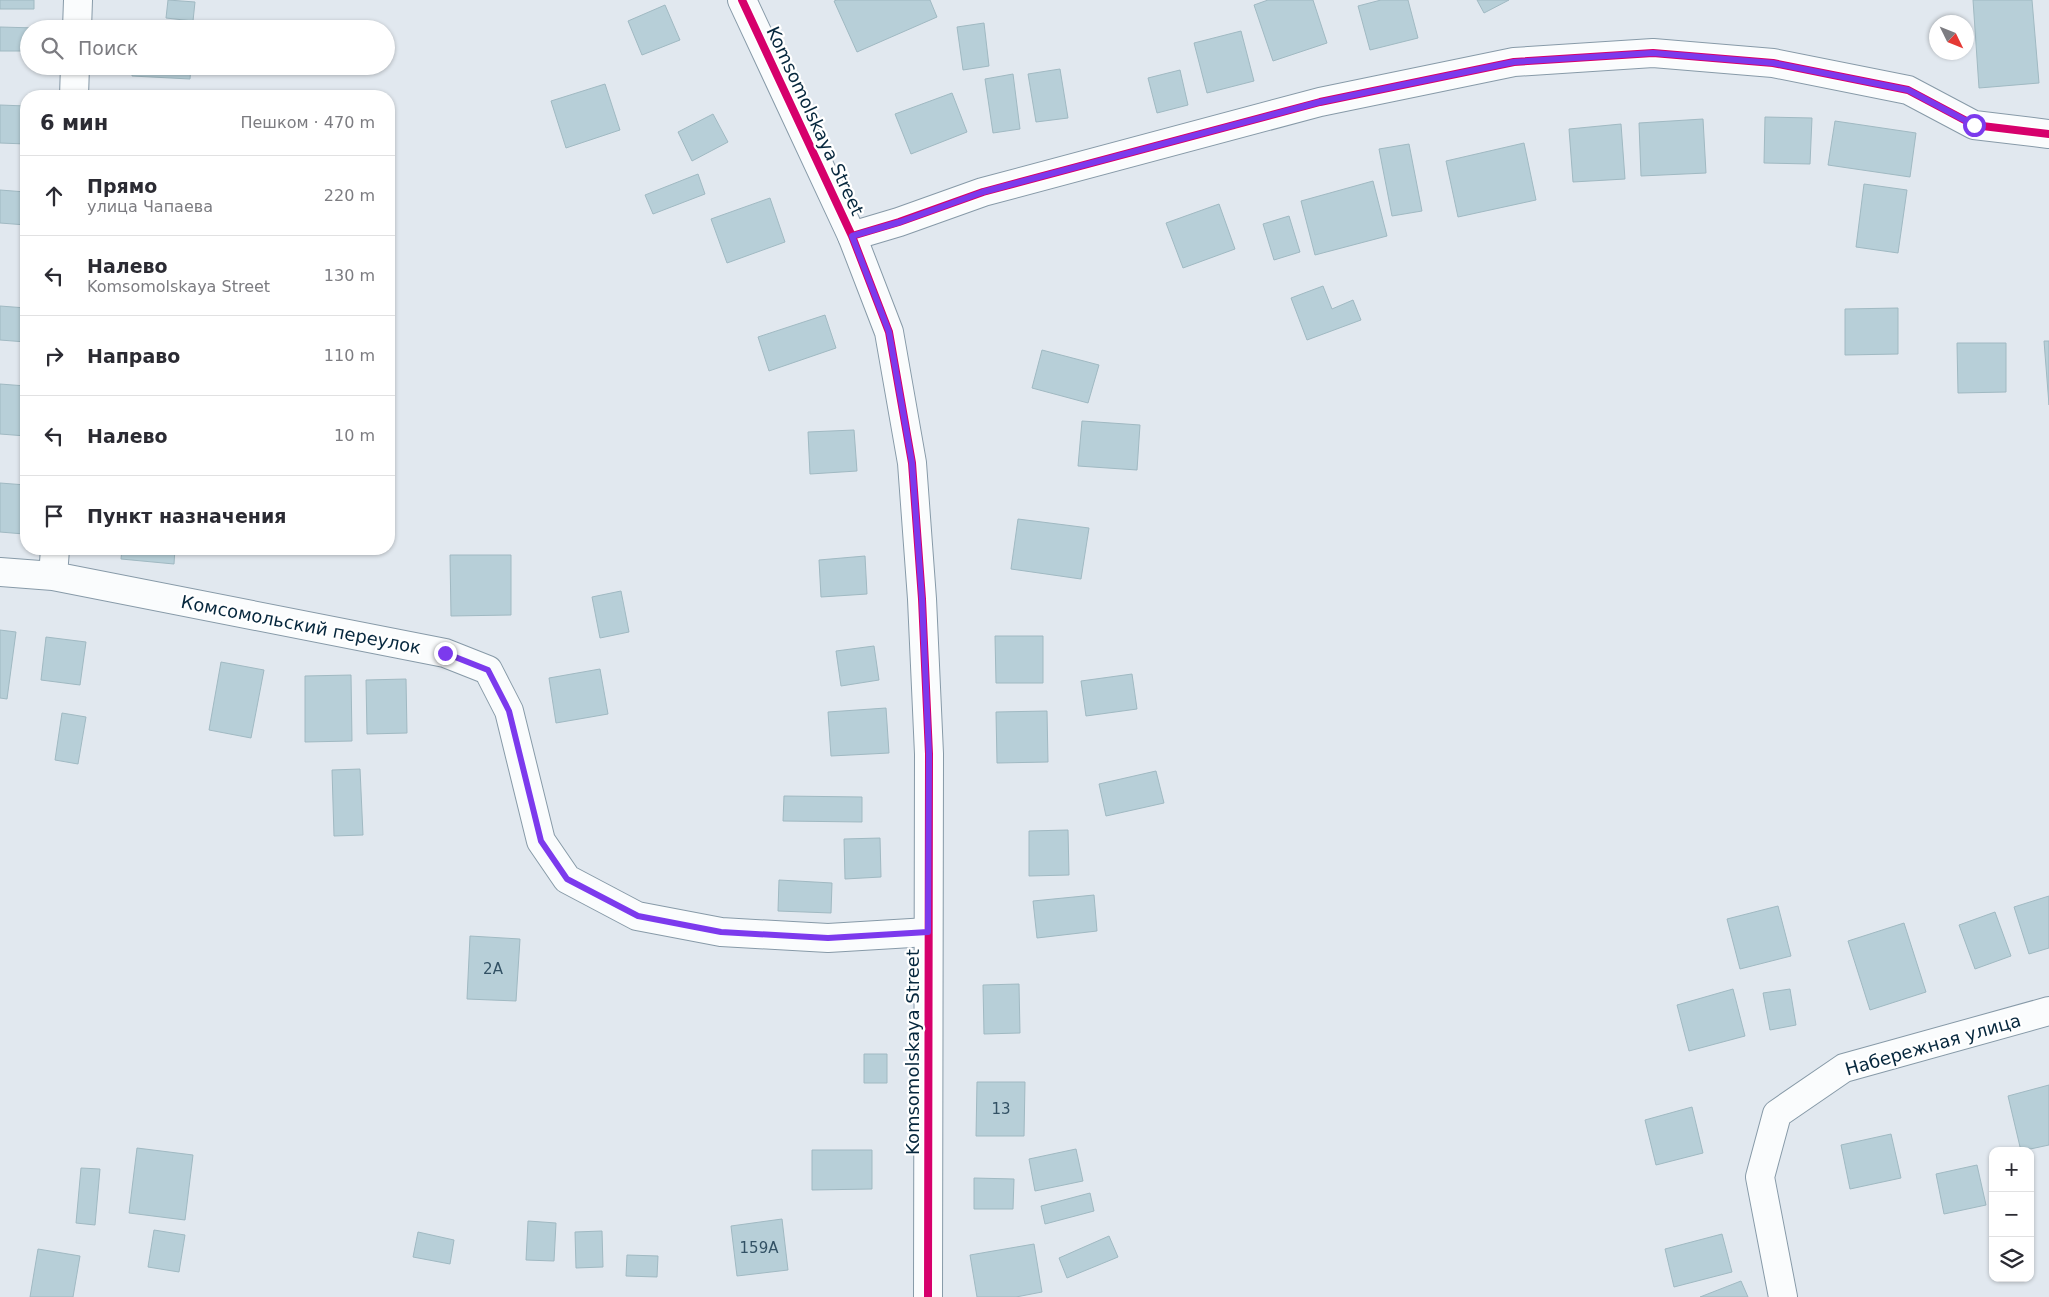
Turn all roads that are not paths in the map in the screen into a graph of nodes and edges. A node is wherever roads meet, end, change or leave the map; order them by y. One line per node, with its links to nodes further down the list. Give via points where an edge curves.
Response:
1 (78, 0): 3 (street)
2 (742, 0): 7 (street, Komsomolskaya Street)
3 (77, 20)
4 (75, 75): 5 (street)
5 (74, 90)
6 (2049, 134): 7 (street, via 1974,125 1908,90 1773,63 1653,53 1514,62 1320,102 983,192)
7 (852, 236): 11 (street, Komsomolskaya Street, via 889,332 912,463 929,754)
8 (55, 555): 10 (street)
9 (0, 572): 10 (street, Комсомольский переулок)
10 (53, 576): 11 (street, Комсомольский переулок, via 445,653 488,670 509,711 541,841 567,879 638,916 721,932 828,938)
11 (928, 932): 13 (street, Komsomolskaya Street)
12 (2049, 1011): 14 (street, Набережная улица, via 1844,1068 1777,1114 1760,1178)
13 (928, 1297)
14 (1783, 1297)

